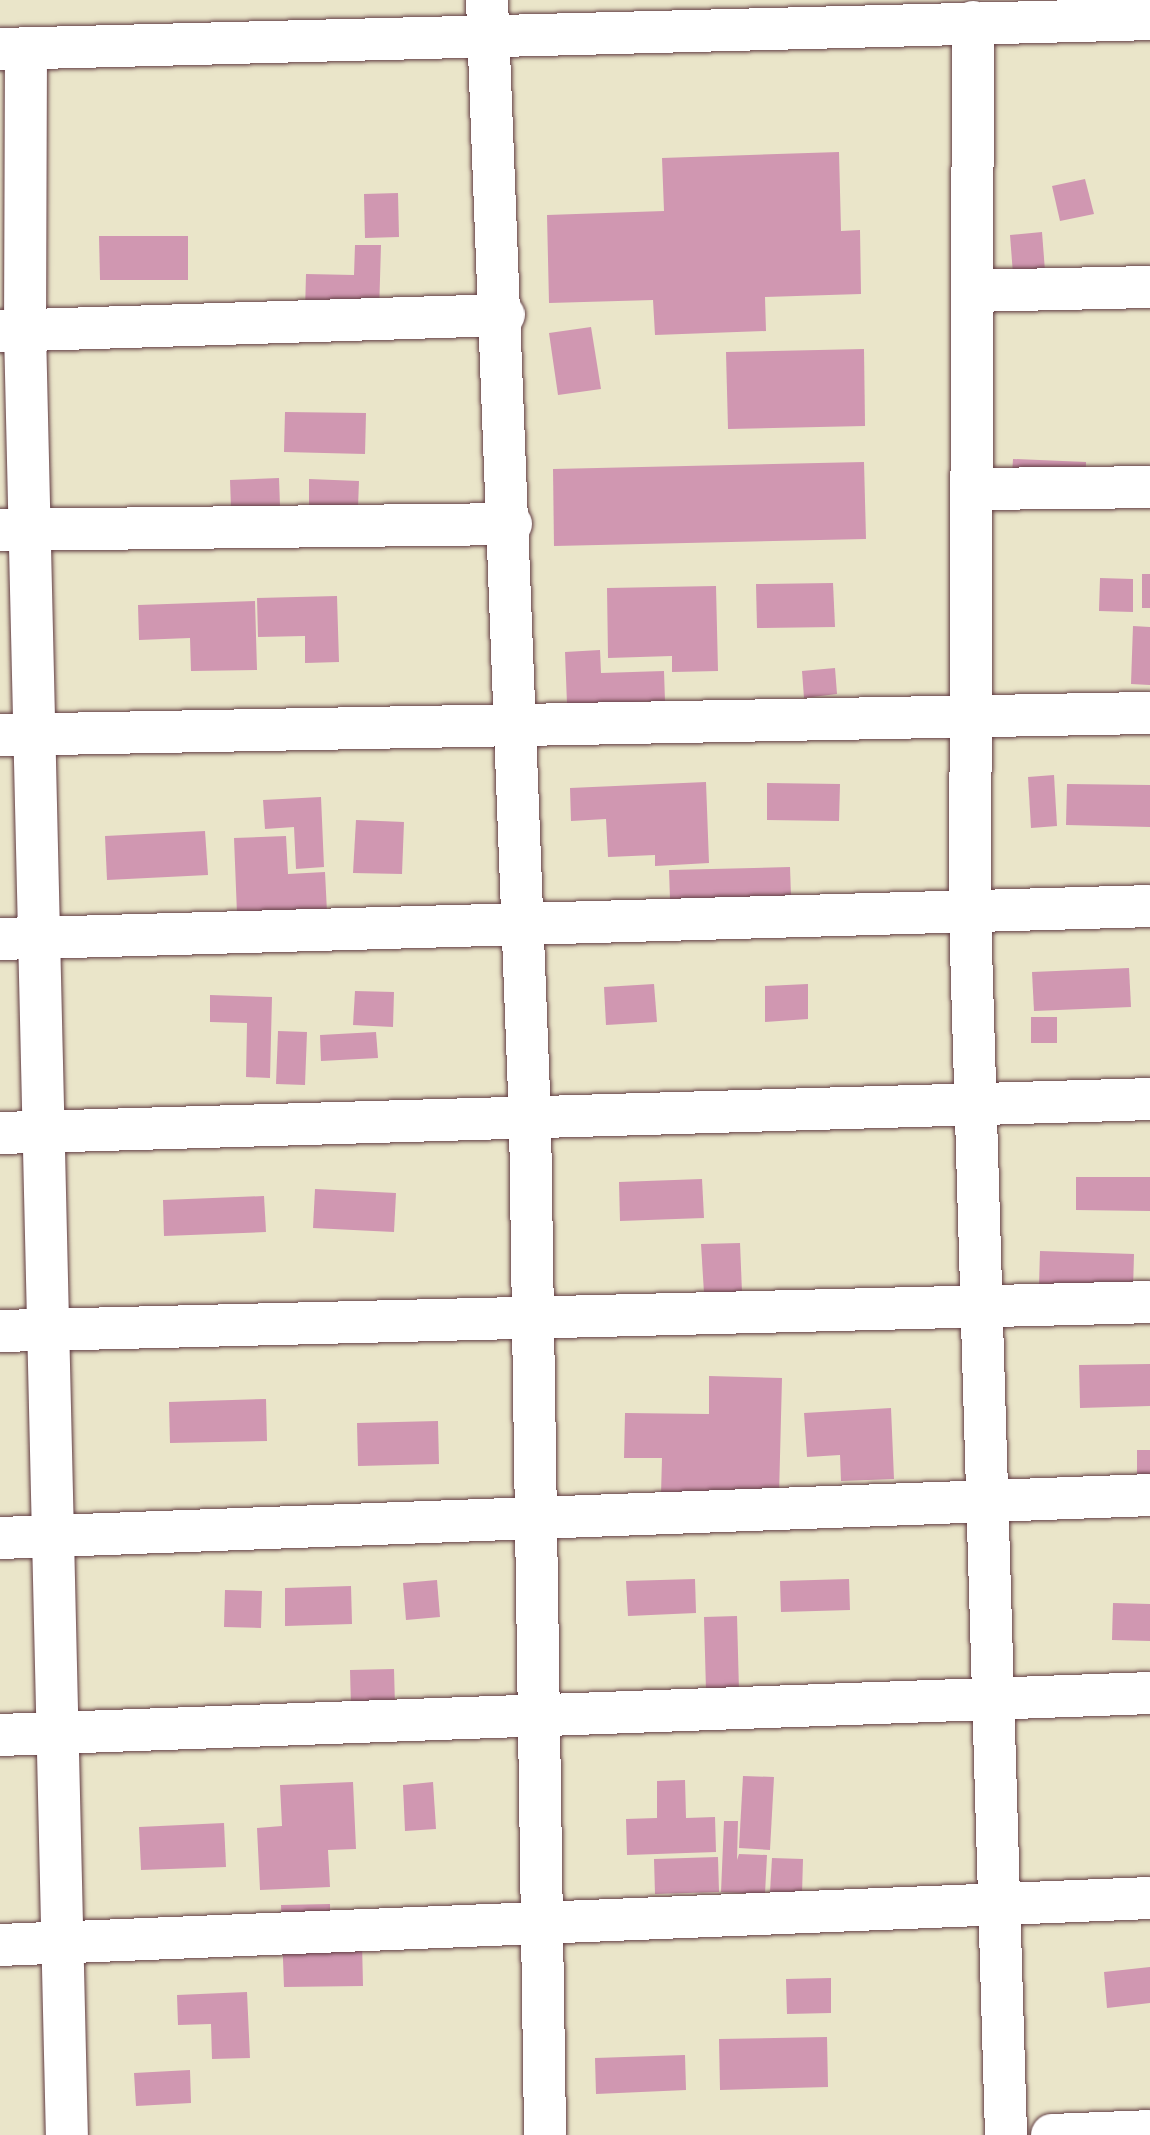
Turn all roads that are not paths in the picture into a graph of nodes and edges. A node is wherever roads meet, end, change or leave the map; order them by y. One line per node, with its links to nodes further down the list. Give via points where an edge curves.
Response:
1 (488, 16): 3 (street); 4 (street); 7 (street)
2 (1150, 19): 3 (street)
3 (972, 22): 6 (street)
4 (13, 48): 8 (street)
5 (1150, 287): 6 (street)
6 (972, 292): 10 (street)
7 (504, 315): 8 (street); 11 (street)
8 (12, 331): 12 (street)
9 (1150, 487): 10 (street)
10 (972, 490): 14 (street)
11 (512, 524): 12 (street); 15 (street)
12 (15, 530): 16 (street)
13 (1150, 713): 14 (street)
14 (969, 714): 15 (street); 18 (street)
15 (517, 726): 16 (street); 19 (street)
16 (18, 734): 20 (street)
17 (1150, 906): 18 (street)
18 (970, 914): 19 (street); 22 (street)
19 (522, 925): 20 (street); 23 (street)
20 (19, 939): 24 (street)
21 (1150, 1099): 22 (street)
22 (975, 1106): 23 (street); 26 (street)
23 (530, 1118): 24 (street); 27 (street)
24 (21, 1132): 28 (street)
25 (1150, 1302): 26 (street)
26 (981, 1304): 27 (street); 31 (street)
27 (533, 1315): 28 (street); 32 (street)
28 (46, 1330): 29 (street); 33 (street)
29 (0, 1331)
30 (1150, 1494): 31 (street)
31 (986, 1498): 32 (street); 36 (street)
32 (536, 1518): 33 (street); 37 (street)
33 (51, 1536): 34 (street); 38 (street)
34 (0, 1538)
35 (1150, 1693): 36 (street)
36 (995, 1696): 37 (street); 41 (street)
37 (543, 1715): 38 (street); 42 (street)
38 (55, 1732): 39 (street); 43 (street)
39 (0, 1736)
40 (1150, 1898): 41 (street)
41 (998, 1903): 42 (street); 48 (street)
42 (546, 1923): 43 (street); 47 (street)
43 (60, 1942): 44 (street); 46 (street)
44 (0, 1945)
45 (1150, 2131): 49 (street)
46 (67, 2135)
47 (544, 2135)
48 (1006, 2135)
49 (1052, 2135)

